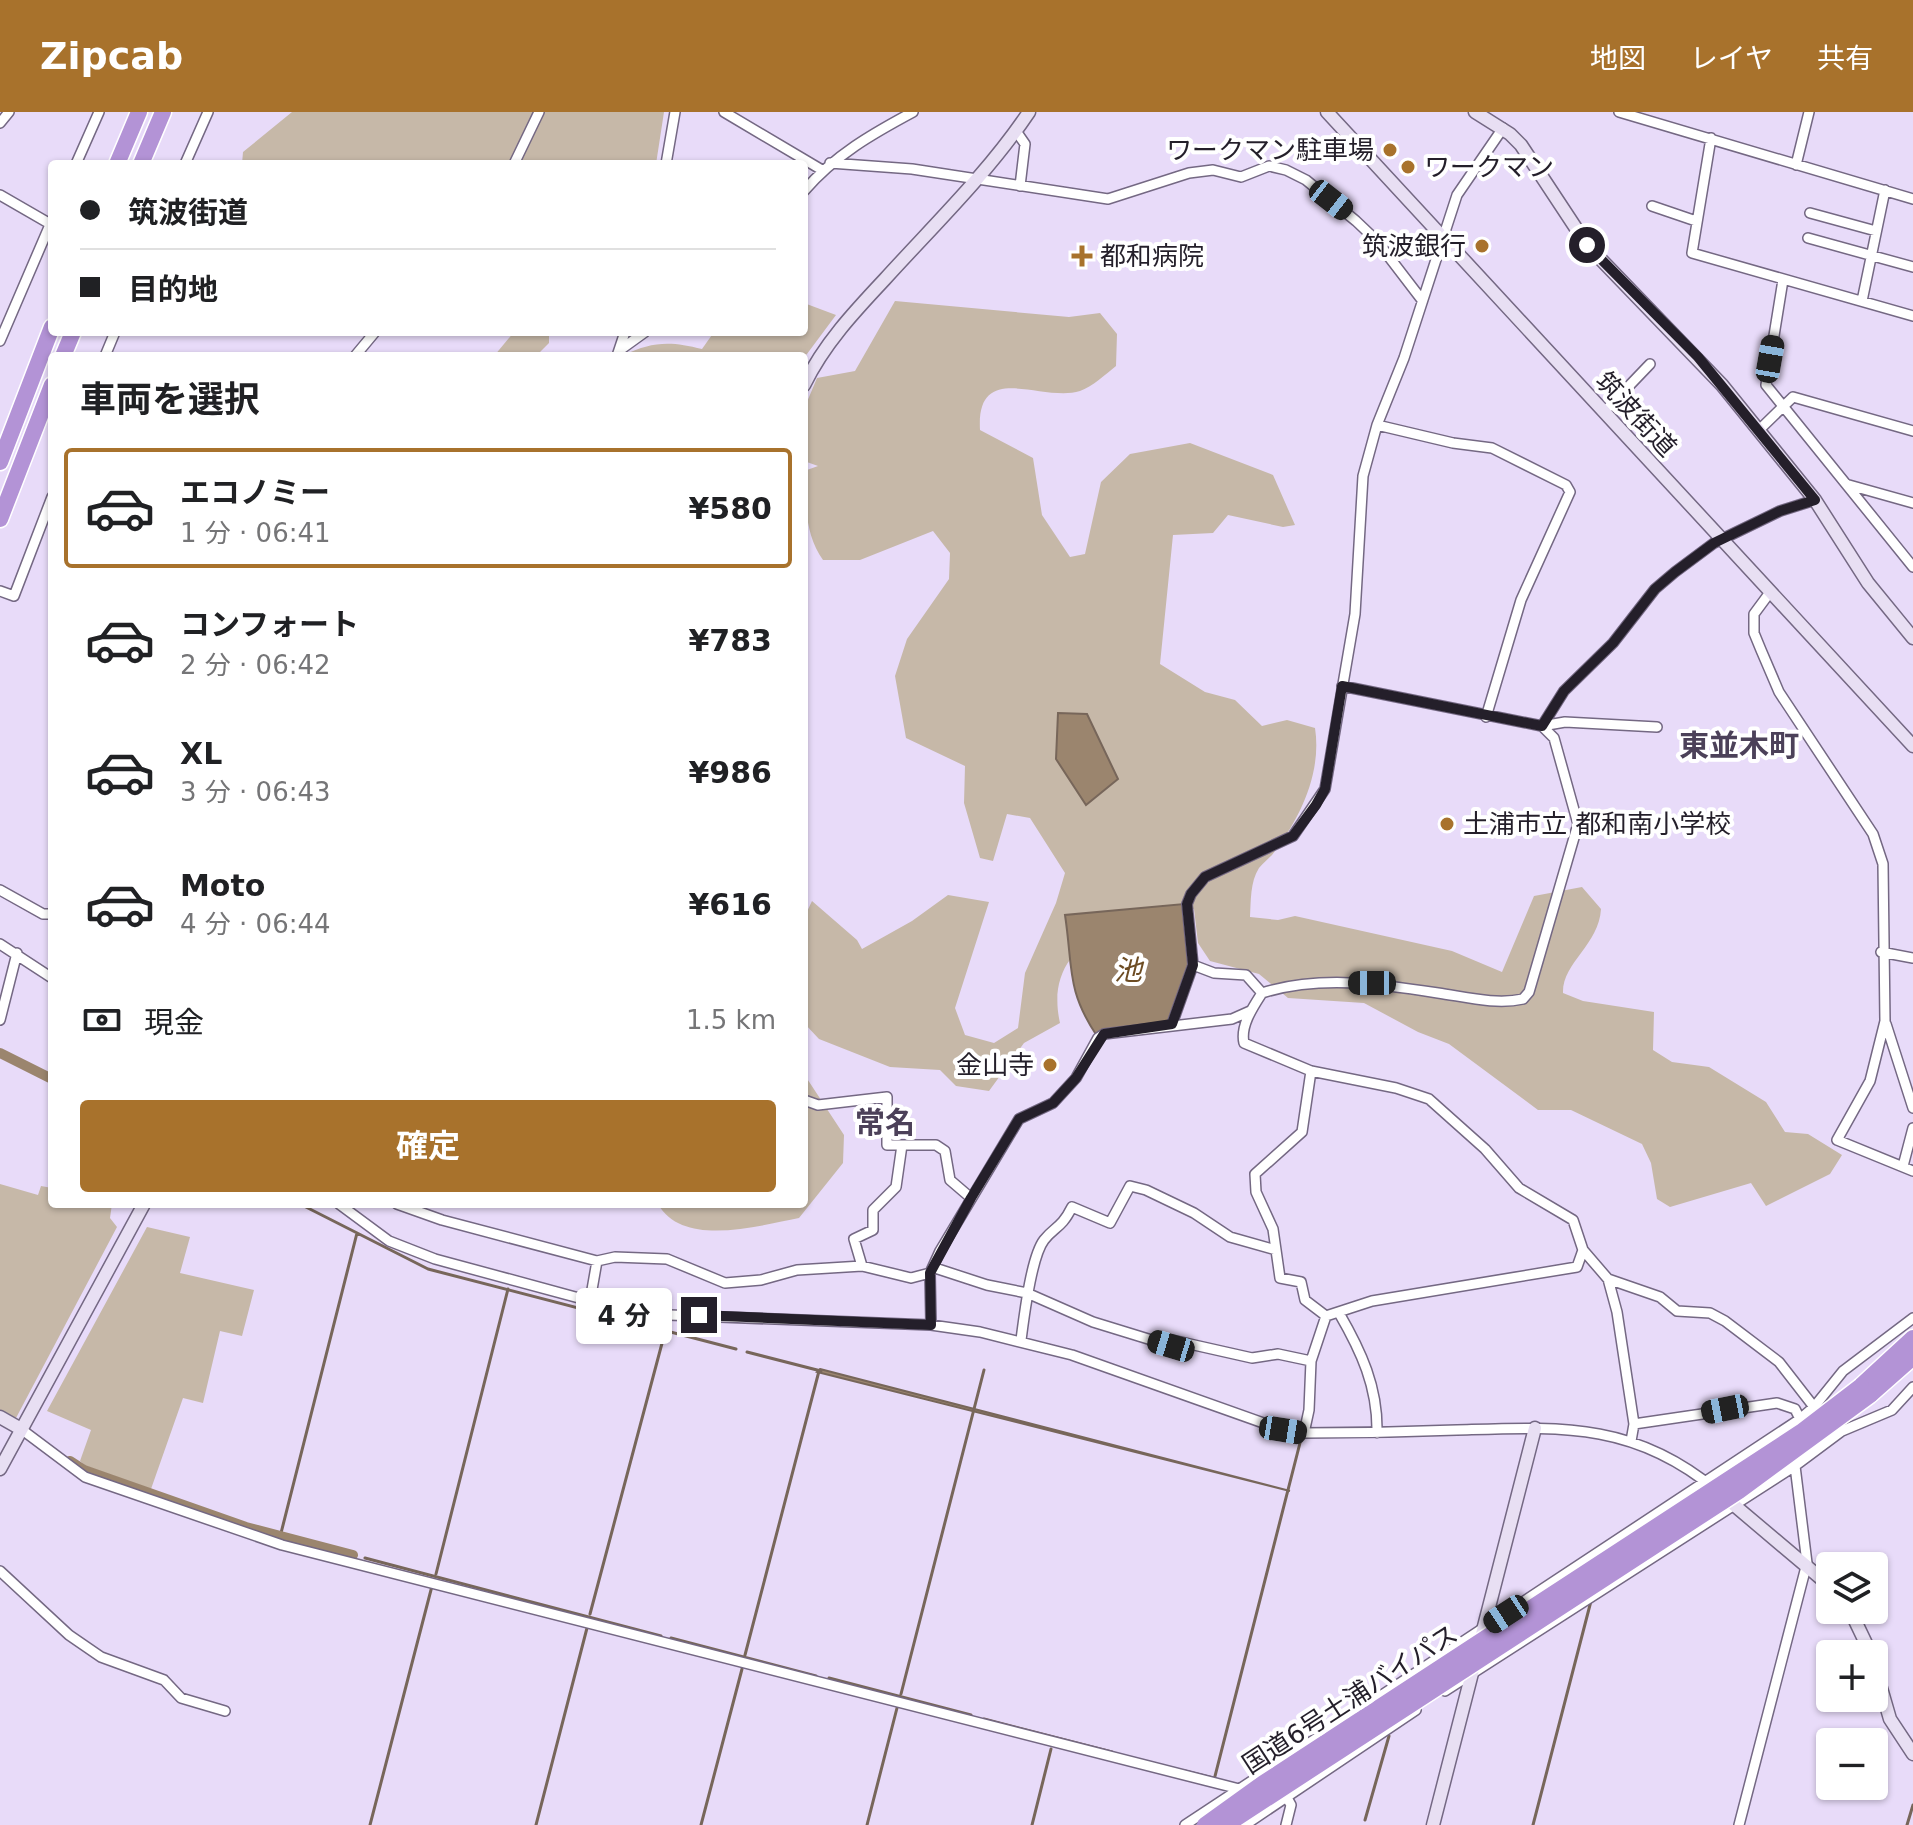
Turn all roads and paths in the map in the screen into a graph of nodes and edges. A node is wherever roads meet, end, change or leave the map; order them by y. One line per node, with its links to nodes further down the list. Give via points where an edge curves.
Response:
1 (9, 112): 15 (street)
2 (99, 112): 19 (street)
3 (139, 112): 20 (highway)
4 (163, 112): 21 (highway)
5 (208, 112): 22 (street)
6 (539, 112): 23 (street)
7 (675, 112): 24 (street)
8 (724, 112): 26 (street)
9 (913, 112): 26 (street, via 858,142)
10 (1029, 112): 17 (street)
11 (1327, 112): 39 (street, 筑波街道)
12 (1619, 112): 18 (street)
13 (1809, 112): 25 (street)
14 (1484, 114): 16 (street)
15 (0, 123)
16 (1503, 128): 39 (street, via 1457,195); 59 (street, via 1521,145 1587,245 1698,357)
17 (1016, 131): 27 (street); 28 (street, via 1025,144)
18 (1711, 138): 25 (street); 36 (street)
19 (78, 160)
20 (119, 160)
21 (143, 160)
22 (187, 160)
23 (516, 160)
24 (667, 160)
25 (1796, 165): 30 (street)
26 (826, 167): 27 (street, via 912,169); 29 (street)
27 (976, 180): 28 (street); 54 (street, via 849,318)
28 (1020, 186): 44 (street, via 1108,199 1189,173 1213,170 1241,177 1269,166 1286,170 1306,180 1376,240)
29 (808, 187)
30 (1885, 190): 32 (street); 38 (street)
31 (0, 195): 35 (street)
32 (1913, 199)
33 (1652, 206): 36 (street)
34 (1810, 213): 38 (street)
35 (48, 221)
36 (1696, 221): 43 (street, via 1692,253)
37 (48, 230): 50 (street)
38 (1876, 231): 41 (street)
39 (1444, 238): 44 (street); 57 (street, 筑波街道)
40 (1808, 238): 41 (street)
41 (1871, 255): 42 (street); 45 (street)
42 (1913, 267)
43 (1783, 280): 45 (street); 56 (street, via 1766,385)
44 (1422, 300): 58 (street)
45 (1862, 301): 46 (street)
46 (1913, 316)
47 (49, 336): 61 (highway)
48 (372, 336): 51 (street)
49 (640, 336): 52 (street)
50 (0, 341)
51 (358, 352)
52 (619, 352)
53 (1650, 364): 57 (street)
54 (808, 378)
55 (48, 395): 66 (highway)
56 (1783, 409): 59 (street); 60 (street, via 1793,397); 62 (street)
57 (1604, 412): 67 (street, 筑波街道)
58 (1377, 425): 72 (street, via 1361,490 1355,614); 73 (street, via 1492,448 1566,485 1570,492 1521,600)
59 (1758, 431): 63 (street)
60 (1913, 431)
61 (0, 462)
62 (1849, 485): 64 (street); 68 (street)
63 (1815, 500): 67 (street); 71 (street, via 1868,583)
64 (1913, 503)
65 (48, 507): 69 (street, via 14,596)
66 (0, 519)
67 (1723, 540): 70 (street, 筑波街道); 74 (street, via 1655,589 1613,643 1564,691)
68 (1913, 567)
69 (0, 591)
70 (1771, 591): 76 (street, 筑波街道); 80 (street, via 1754,614 1754,633 1779,692 1873,834 1883,864)
71 (1913, 638)
72 (1342, 686): 73 (street); 83 (street, via 1325,789 1316,805 1293,836 1205,877 1191,894 1187,904)
73 (1486, 717): 74 (street)
74 (1542, 726): 75 (street, via 1565,722); 85 (street, via 1554,738 1578,824 1523,999 1492,1001 1372,983 1303,983)
75 (1657, 727)
76 (1913, 746)
77 (0, 890): 78 (street)
78 (48, 914)
79 (0, 944): 81 (street)
80 (1881, 952): 82 (street); 88 (street)
81 (17, 953): 84 (street); 87 (street)
82 (1913, 958)
83 (1193, 965): 85 (street, via 1246,975); 89 (street)
84 (48, 975)
85 (1262, 993): 86 (street)
86 (1250, 1011): 89 (street, via 1232,1019); 90 (street, via 1244,1043)
87 (0, 1016)
88 (1885, 1021): 92 (street); 95 (street, via 1870,1081 1837,1140)
89 (1172, 1024): 96 (street, via 1098,1038 1076,1078 1053,1103 1019,1119)
90 (1311, 1071): 100 (street, via 1302,1132 1255,1174); 101 (street, via 1429,1099 1519,1188 1573,1220)
91 (808, 1101): 94 (street, via 818,1105 887,1097 887,1145)
92 (1913, 1108)
93 (1913, 1128): 95 (street)
94 (902, 1145): 96 (street, via 936,1145 945,1151 950,1180); 103 (street, via 896,1187 873,1210 873,1230 854,1239)
95 (1908, 1168)
96 (971, 1198): 104 (street)
97 (142, 1208): 123 (street)
98 (344, 1208): 107 (street, via 389,1241 435,1259)
99 (408, 1208): 102 (street)
100 (1276, 1250): 106 (street, via 1230,1237 1194,1213 1130,1186 1110,1223 1072,1207 1062,1227 1043,1241); 109 (street, via 1280,1278 1301,1282 1305,1300)
101 (1583, 1250): 105 (street); 108 (street, via 1577,1267 1372,1301)
102 (597, 1261): 103 (street, via 667,1259 725,1283 797,1270); 107 (street)
103 (862, 1266): 104 (street, via 911,1278)
104 (933, 1270): 106 (street); 111 (street)
105 (1608, 1279): 118 (street, via 1660,1297 1677,1311 1710,1313 1725,1321 1779,1362); 121 (street)
106 (1027, 1293): 113 (street); 115 (street, via 1093,1322 1171,1346 1172,1340 1252,1358 1278,1354)
107 (590, 1301): 111 (street, via 643,1314)
108 (1339, 1313): 109 (street); 125 (street, via 1365,1357 1378,1409)
109 (1326, 1316): 115 (street)
110 (1913, 1318): 118 (street, via 1843,1371)
111 (931, 1325): 113 (street)
112 (1913, 1338): 117 (highway, 国道6号土浦バイパス)
113 (1021, 1340): 124 (street)
114 (1913, 1357): 117 (highway, 国道6号土浦バイパス)
115 (1311, 1361): 124 (street)
116 (1913, 1387): 127 (street, via 1892,1410 1842,1431)
117 (1866, 1391): 142 (highway, 国道6号土浦バイパス, bridge); 143 (highway, 国道6号土浦バイパス, bridge, via 1739,1491)
118 (1814, 1407): 120 (street)
119 (0, 1417): 123 (street)
120 (1800, 1419): 121 (street, via 1795,1409 1777,1403); 129 (street)
121 (1634, 1424): 126 (street)
122 (1535, 1428): 125 (street); 126 (street, via 1578,1429); 134 (street)
123 (21, 1429): 128 (street); 139 (street, via 85,1477 282,1545)
124 (1304, 1433): 125 (street)
125 (1377, 1433)
126 (1631, 1441): 129 (street, via 1671,1457)
127 (1795, 1466): 130 (street); 131 (street)
128 (0, 1469)
129 (1707, 1482): 130 (street); 134 (street)
130 (1734, 1505): 131 (street); 135 (street)
131 (1807, 1563): 133 (street); 147 (street)
132 (0, 1571): 136 (street, via 101,1657 164,1680 181,1698)
133 (1816, 1572)
134 (1481, 1631): 135 (street); 139 (street)
135 (1470, 1677): 140 (street); 146 (street)
136 (225, 1711)
137 (1888, 1712): 138 (street)
138 (1913, 1754)
139 (1238, 1790): 140 (street); 141 (street)
140 (1286, 1796): 144 (street); 145 (street, via 1291,1805)
141 (1185, 1825)
142 (1205, 1825)
143 (1226, 1825)
144 (1245, 1825)
145 (1286, 1825)
146 (1433, 1825)
147 (1739, 1825)

